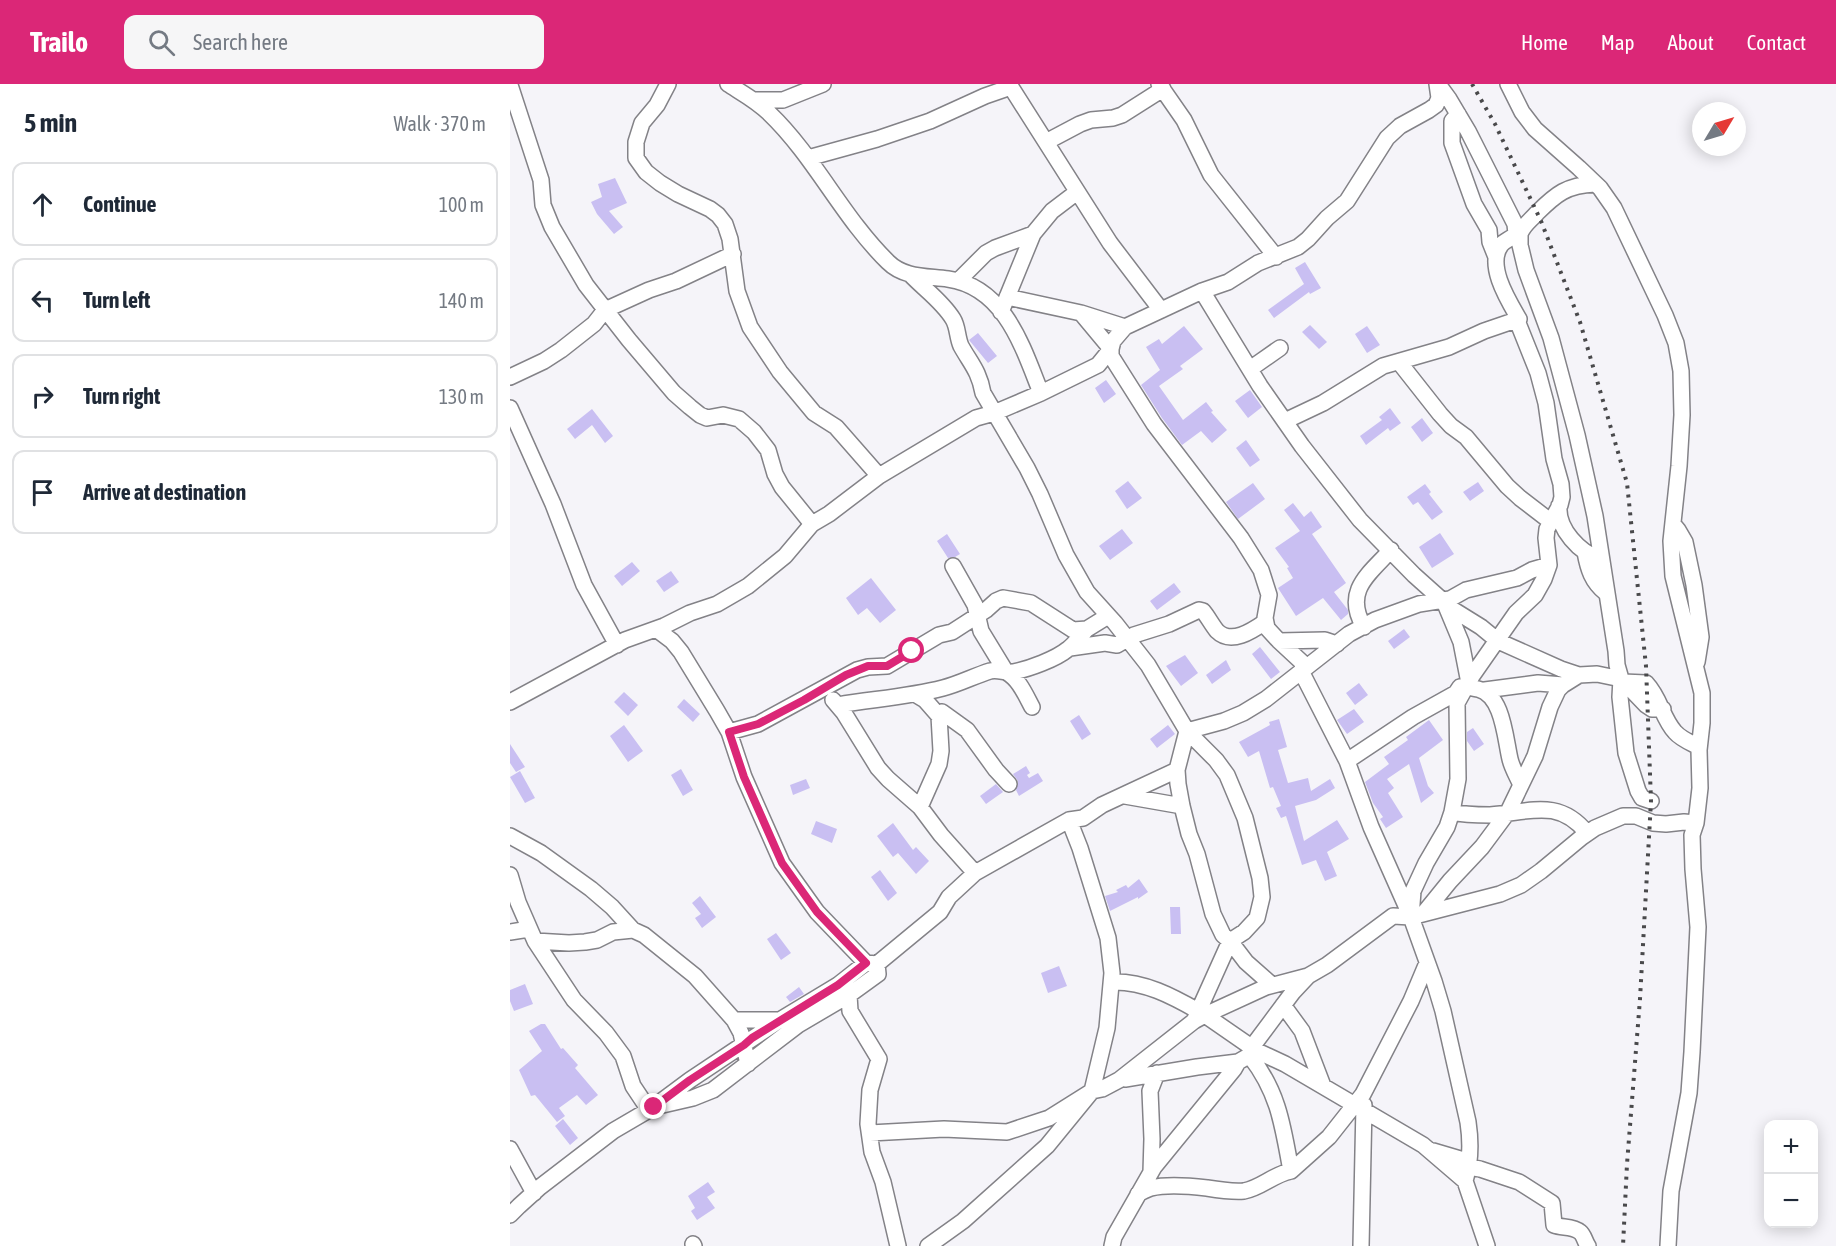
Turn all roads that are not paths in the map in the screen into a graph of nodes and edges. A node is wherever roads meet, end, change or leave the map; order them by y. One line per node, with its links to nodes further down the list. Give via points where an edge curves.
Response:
1 (510, 84): 26 (street, via 552,227)
2 (668, 84): 18 (street, via 642,123 636,158 660,183 718,215)
3 (728, 84): 9 (street)
4 (823, 84): 9 (street, via 783,100)
5 (1437, 84): 10 (street); 19 (street, via 1436,105 1387,138 1347,201 1298,247)
6 (1508, 84): 13 (street, via 1535,129)
7 (1010, 85): 11 (street); 12 (street, via 930,121)
8 (1161, 86): 11 (street, via 1122,115 1091,120); 19 (street, via 1184,120 1211,176)
9 (755, 100): 12 (street)
10 (1458, 114): 16 (street); 20 (street, via 1452,121 1452,143 1474,204 1489,230)
11 (1046, 142): 14 (street)
12 (808, 158): 22 (street, via 874,246 893,267)
13 (1595, 184): 16 (street, via 1556,195); 80 (street, via 1626,230 1676,343 1682,415 1671,541 1673,576 1702,693)
14 (1077, 192): 15 (street, via 1052,211); 27 (street)
15 (1033, 234): 17 (street); 21 (street)
16 (1518, 234): 20 (street, via 1501,245); 47 (street, via 1577,435 1595,516)
17 (1007, 243): 21 (street); 23 (street, via 986,253)
18 (733, 254): 26 (street); 41 (street, via 737,291 750,327 814,413 836,427)
19 (1276, 257): 24 (street)
20 (1496, 257): 30 (street, via 1497,273)
21 (1017, 271): 25 (street)
22 (910, 274): 23 (street); 39 (street, via 953,319 961,345)
23 (958, 281): 28 (street, via 979,290)
24 (1202, 291): 27 (street); 35 (street)
25 (1007, 297): 28 (street); 29 (street)
26 (605, 310): 36 (street, via 561,350); 44 (street, via 674,393 700,416 739,418 754,432 768,450 782,487)
27 (1161, 310): 31 (street)
28 (1001, 312): 37 (street, via 1022,343)
29 (1081, 313): 31 (street); 33 (street)
30 (1519, 319): 34 (street); 42 (street, via 1546,403 1562,491)
31 (1125, 327): 33 (street)
32 (1280, 348): 35 (street)
33 (1111, 349): 37 (street, via 1098,365); 54 (street, via 1111,356 1141,404 1261,570 1269,595)
34 (1399, 362): 40 (street, via 1383,366 1323,403); 43 (street, via 1440,414 1466,437 1507,486)
35 (1250, 369): 40 (street)
36 (510, 377)
37 (1041, 393): 39 (street)
38 (510, 408): 61 (street, via 584,585)
39 (994, 413): 41 (street, via 976,418); 53 (street, via 1040,494 1066,555 1087,592)
40 (1285, 420): 45 (street, via 1360,520)
41 (879, 476): 44 (street)
42 (1559, 506): 43 (street); 46 (street, via 1563,527)
43 (1550, 521): 48 (street, via 1546,538)
44 (812, 524): 56 (street, via 784,556 748,586 717,604)
45 (1392, 550): 51 (street); 55 (street, via 1369,572 1357,592 1355,606)
46 (1585, 552): 47 (street); 50 (street, via 1591,575)
47 (1600, 560): 50 (street)
48 (1549, 565): 51 (street); 60 (street, via 1539,588)
49 (953, 566): 52 (street)
50 (1606, 593): 67 (street)
51 (1443, 600): 55 (street, via 1395,611); 60 (street); 69 (street, via 1461,642)
52 (977, 616): 57 (street, via 1003,598 1031,603 1073,630); 65 (street, via 981,631); 71 (street, via 887,666 868,666)
53 (1108, 616): 57 (street); 58 (street)
54 (1265, 622): 58 (street, via 1249,632 1227,637 1199,610); 59 (street)
55 (1364, 627): 62 (street)
56 (656, 629): 61 (street); 79 (street, via 681,652)
57 (1087, 629): 63 (street)
58 (1128, 640): 63 (street, via 1117,645); 78 (street, via 1148,665)
59 (1279, 641): 62 (street, via 1312,639); 64 (street)
60 (1498, 641): 66 (street); 69 (street)
61 (617, 645): 74 (street)
62 (1337, 645): 64 (street)
63 (1070, 648): 65 (street, via 1034,665)
64 (1304, 669): 78 (street, via 1243,713 1224,722); 81 (street)
65 (1006, 672): 68 (street, via 996,670); 76 (street, via 1013,676)
66 (1579, 675): 67 (street, via 1597,674); 70 (street)
67 (1622, 680): 80 (street, via 1646,683 1676,734); 86 (street, via 1620,708 1628,761 1642,798)
68 (961, 682): 73 (street); 77 (street)
69 (1467, 685): 72 (street); 81 (street); 89 (street, via 1457,703 1458,779)
70 (1563, 685): 72 (street, via 1538,683); 84 (street, via 1550,707 1535,756)
71 (823, 689): 75 (street); 79 (street, via 758,724)
72 (1485, 690): 84 (street, via 1498,710)
73 (915, 694): 75 (street); 77 (street)
74 (510, 702)
75 (838, 705): 88 (street, via 878,768)
76 (1032, 707)
77 (940, 714): 83 (street, via 968,730); 88 (street, via 939,764)
78 (1187, 730): 82 (street); 101 (street, via 1227,775 1245,818 1260,878 1263,897 1257,918)
79 (729, 732): 103 (street, via 782,863 817,912)
80 (1699, 747): 92 (street)
81 (1347, 761): 97 (street, via 1371,827)
82 (1177, 770): 85 (street); 87 (street)
83 (1009, 784)
84 (1521, 785): 90 (street)
85 (1125, 796): 87 (street); 91 (street, via 1083,818)
86 (1651, 801)
87 (1182, 806): 101 (street, via 1213,914)
88 (920, 807): 95 (street)
89 (1452, 812): 90 (street); 97 (street, via 1413,891)
90 (1508, 812): 93 (street, via 1547,810 1580,823); 97 (street, via 1482,847)
91 (1069, 820): 95 (street); 105 (street, via 1108,938)
92 (1696, 823): 93 (street, via 1653,823 1627,816); 135 (street, via 1692,836 1698,927 1692,1052 1689,1093 1671,1191)
93 (1587, 833): 97 (street, via 1521,885)
94 (510, 836): 98 (street, via 591,889)
95 (975, 873): 103 (street, via 949,897 940,912)
96 (510, 877): 100 (street)
97 (1418, 915): 102 (street); 104 (street, via 1394,916)
98 (633, 930): 100 (street, via 569,943); 110 (street, via 695,976)
99 (510, 932): 100 (street)
100 (532, 935): 120 (street, via 574,1000 623,1056 633,1086)
101 (1230, 941): 106 (street); 109 (street, via 1200,1006)
102 (1427, 963): 119 (street); 125 (street, via 1443,1011 1465,1105 1470,1137)
103 (872, 964): 107 (street, via 878,974); 111 (street)
104 (1308, 976): 106 (street); 108 (street)
105 (1112, 982): 109 (street, via 1135,983 1175,997); 118 (street, via 1107,1028)
106 (1271, 986): 108 (street); 109 (street)
107 (849, 994): 114 (street, via 798,1025); 121 (street, via 850,1011 879,1059 870,1090)
108 (1283, 1005): 113 (street); 117 (street, via 1302,1031)
109 (1200, 1016): 113 (street); 116 (street)
110 (734, 1020): 111 (street); 112 (street)
111 (780, 1020): 112 (street)
112 (744, 1045): 114 (street); 120 (street)
113 (1249, 1054): 115 (street); 117 (street, via 1285,1064); 123 (street, via 1274,1094); 124 (street)
114 (748, 1064): 120 (street, via 713,1090)
115 (1157, 1073): 116 (street); 124 (street, via 1150,1091)
116 (1119, 1080): 118 (street)
117 (1323, 1086): 119 (street)
118 (1092, 1091): 121 (street, via 1049,1118 1007,1132 944,1129); 130 (street, via 1047,1146 963,1221)
119 (1360, 1103): 123 (street); 125 (street); 132 (street)
120 (652, 1108): 126 (street, via 613,1131)
121 (870, 1134): 129 (street)
122 (510, 1149): 126 (street)
123 (1291, 1171): 127 (street, via 1244,1191 1174,1186 1150,1188)
124 (1150, 1172): 127 (street)
125 (1467, 1174): 133 (street); 134 (street, via 1480,1169 1519,1182 1548,1199 1553,1206 1554,1225 1579,1231)
126 (534, 1193): 128 (street)
127 (1138, 1194): 131 (street)
128 (510, 1215)
129 (898, 1246)
130 (928, 1246)
131 (1112, 1246)
132 (1360, 1246)
133 (1487, 1246)
134 (1588, 1246)
135 (1668, 1246)

